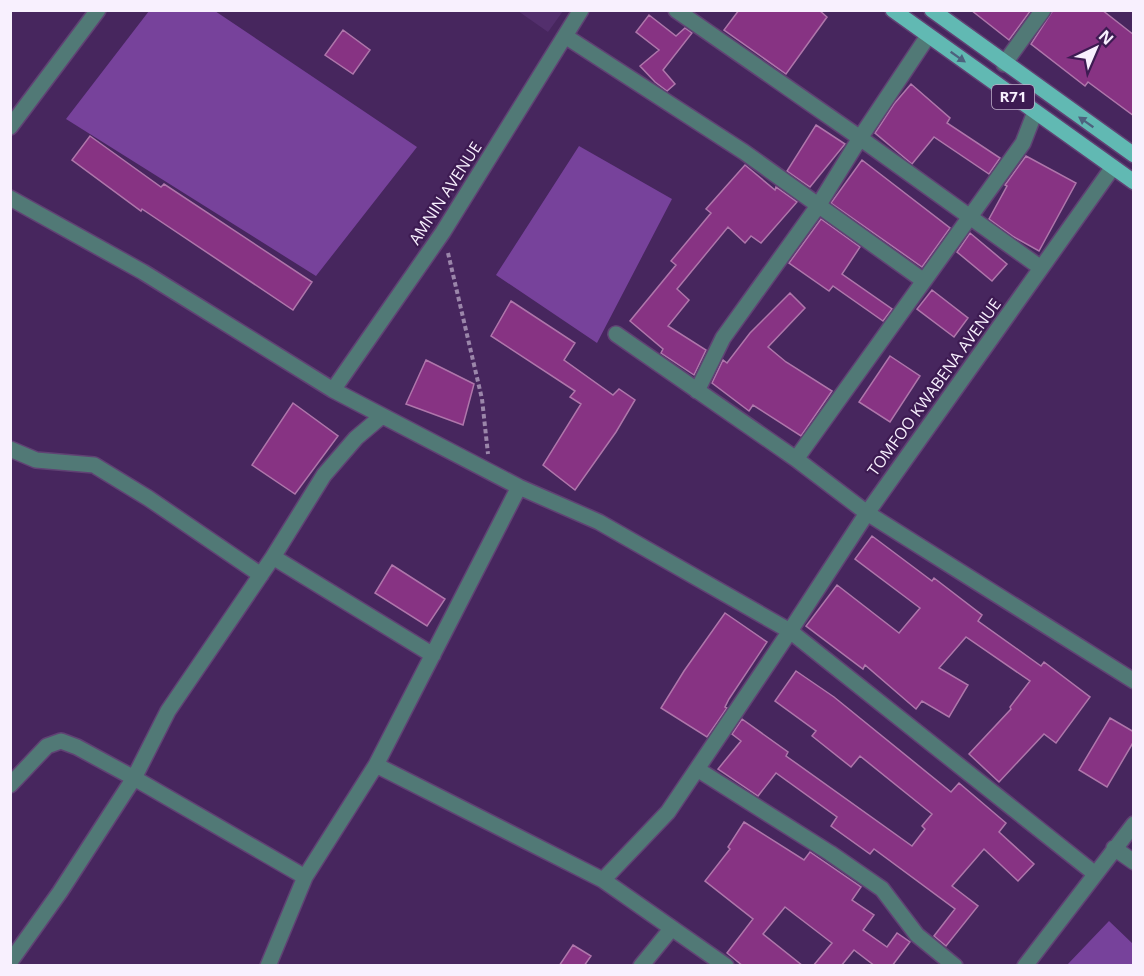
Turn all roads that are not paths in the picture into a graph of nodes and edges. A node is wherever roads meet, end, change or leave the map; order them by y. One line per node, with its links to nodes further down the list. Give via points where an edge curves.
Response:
1 (98, 10): 11 (street)
2 (581, 10): 7 (street, AMNIN AVENUE)
3 (676, 10): 12 (street)
4 (893, 10): 8 (main road, R71)
5 (1043, 10): 9 (street)
6 (941, 13): 9 (main road, R71)
7 (565, 36): 17 (street, via 744,152); 22 (street, AMNIN AVENUE, via 443,232)
8 (928, 36): 10 (main road, R71, one-way to 10); 12 (street)
9 (1004, 64): 13 (main road, R71, one-way to 9)
10 (1035, 112): 14 (main road, R71); 18 (street, via 1023,143)
11 (10, 127)
12 (860, 138): 17 (street); 18 (street)
13 (1134, 155)
14 (1113, 167): 15 (main road, R71); 19 (street, TOMFOO KWABENA AVENUE)
15 (1134, 182)
16 (10, 198): 22 (street, via 143,272)
17 (818, 207): 20 (street); 23 (street, via 723,338)
18 (970, 218): 19 (street); 20 (street)
19 (1041, 268): 28 (street, TOMFOO KWABENA AVENUE)
20 (924, 281): 26 (street)
21 (616, 334): 23 (street)
22 (333, 390): 24 (street)
23 (697, 391): 26 (street)
24 (382, 416): 27 (street); 29 (street, via 356,438 324,475)
25 (10, 449): 30 (street, via 36,460 94,465)
26 (796, 459): 28 (street)
27 (519, 487): 31 (street, via 599,522); 32 (street)
28 (867, 513): 31 (street, TOMFOO KWABENA AVENUE); 33 (street)
29 (273, 557): 30 (street); 32 (street)
30 (261, 575): 36 (street, via 168,711)
31 (790, 631): 35 (street, TOMFOO KWABENA AVENUE); 41 (street)
32 (433, 655): 34 (street)
33 (1134, 681)
34 (376, 765): 42 (street); 43 (street)
35 (697, 769): 43 (street, TOMFOO KWABENA AVENUE, via 668,812); 49 (street, via 882,889 917,935)
36 (134, 778): 37 (street, via 61,741 47,746); 42 (street); 45 (street)
37 (10, 786)
38 (1134, 824): 39 (street)
39 (1114, 849): 40 (street); 41 (street)
40 (1134, 862)
41 (1094, 873): 50 (street)
42 (305, 877): 46 (street)
43 (603, 880): 44 (street)
44 (672, 928): 47 (street); 48 (street)
45 (10, 962)
46 (268, 966)
47 (641, 966)
48 (726, 966)
49 (955, 966)
50 (1025, 966)

